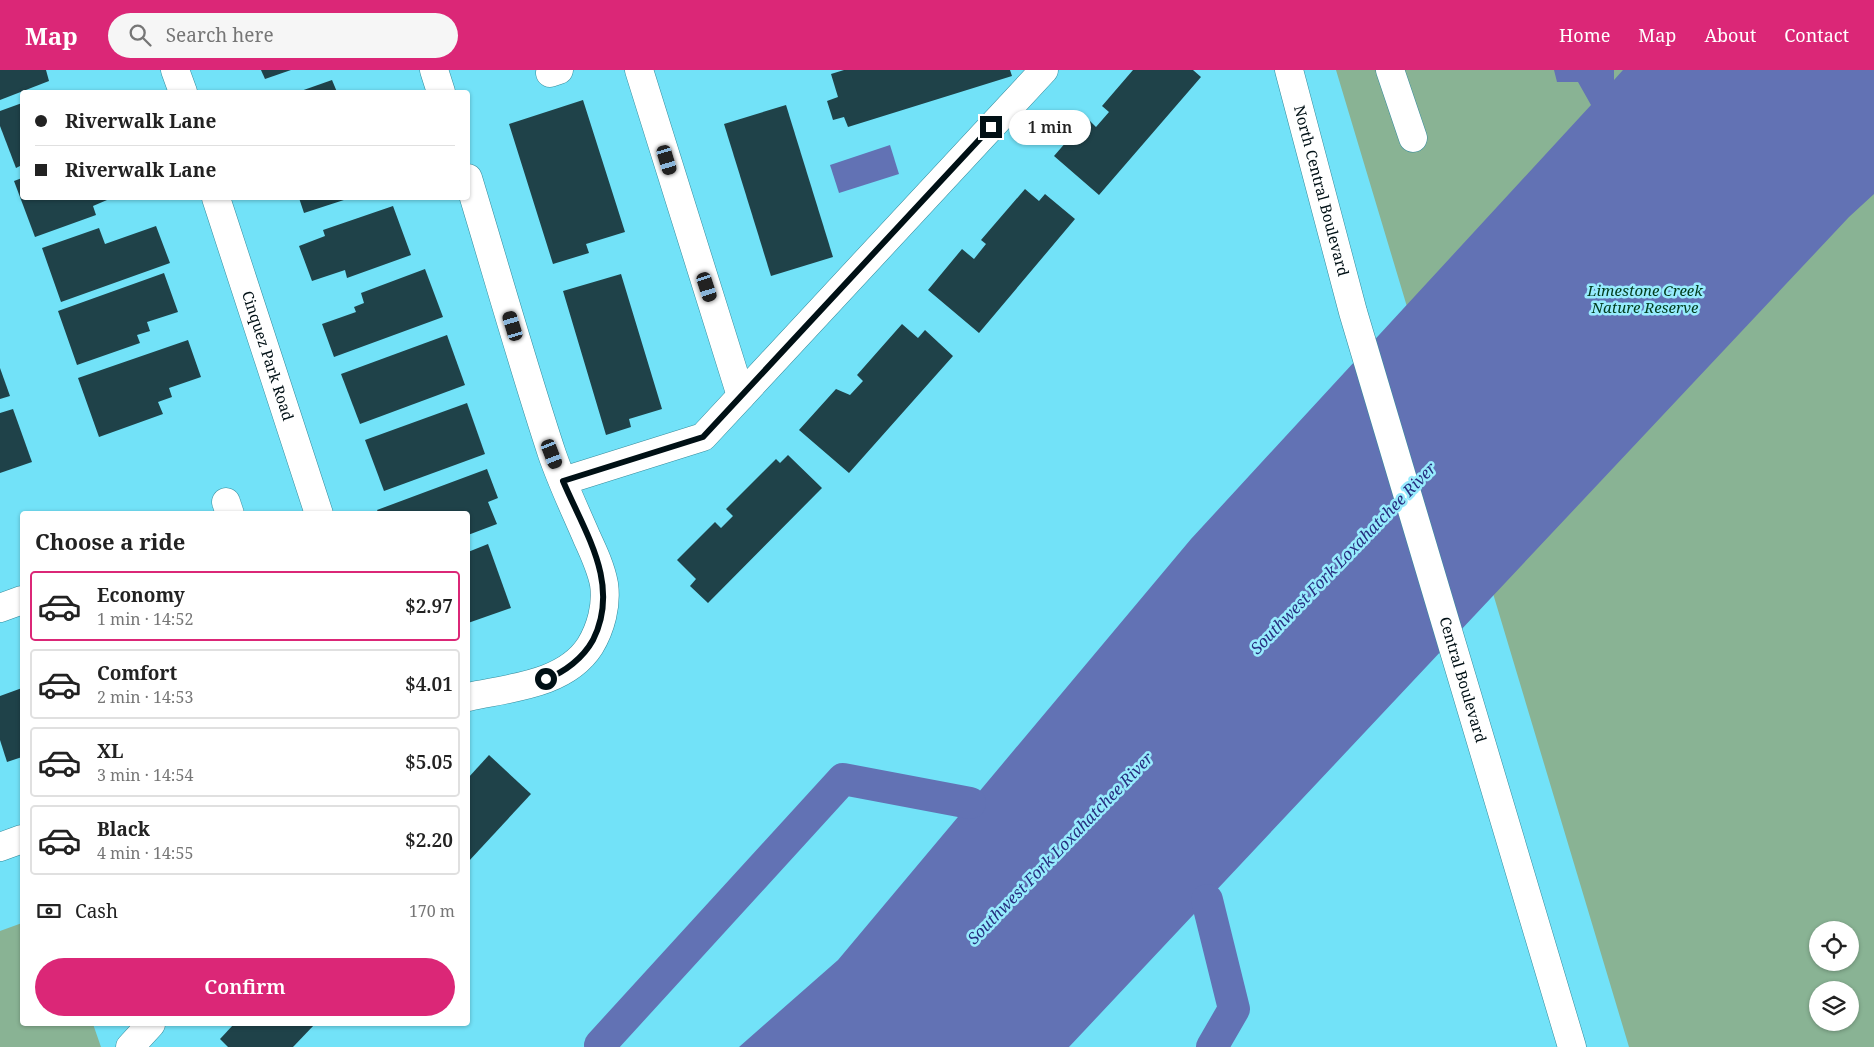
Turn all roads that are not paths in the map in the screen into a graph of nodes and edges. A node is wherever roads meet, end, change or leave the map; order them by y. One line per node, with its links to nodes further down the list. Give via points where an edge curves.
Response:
1 (175, 70): 7 (street)
2 (434, 70): 8 (street)
3 (639, 70): 13 (street)
4 (1044, 70): 13 (street)
5 (1289, 70): 12 (street, North Central Boulevard)
6 (1390, 70): 9 (street)
7 (182, 90)
8 (440, 90)
9 (1414, 138)
10 (470, 184): 14 (street)
11 (217, 200): 15 (street, Cinquez Park Road)
12 (1353, 312): 23 (street, Central Boulevard)
13 (741, 396): 14 (street, via 703,437)
14 (563, 481): 18 (street, via 604,585 599,628 589,647 556,675)
15 (318, 511)
16 (20, 601): 17 (street)
17 (0, 608)
18 (470, 697)
19 (20, 840): 20 (street)
20 (0, 847)
21 (150, 1026): 22 (street)
22 (130, 1047)
23 (1572, 1047)

